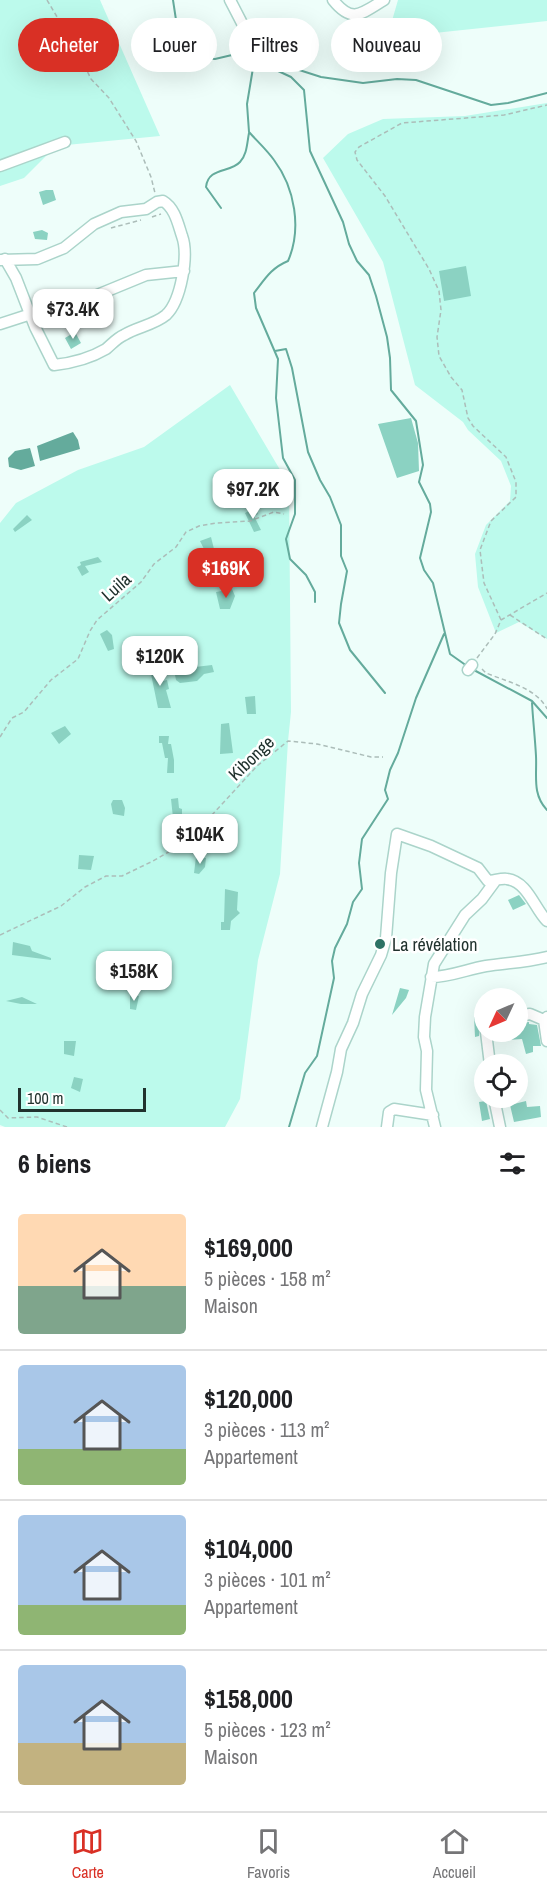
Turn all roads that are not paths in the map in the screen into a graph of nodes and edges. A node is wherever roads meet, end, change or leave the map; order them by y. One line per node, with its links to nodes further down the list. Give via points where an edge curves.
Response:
1 (230, 0): 4 (street)
2 (333, 0): 3 (street, via 351,15)
3 (384, 0)
4 (239, 18)
5 (65, 142): 6 (street)
6 (0, 166)
7 (6, 260): 8 (street, via 37,259 64,248 94,224 121,212 166,202 184,241); 9 (street)
8 (184, 271): 9 (street, via 146,275 51,314); 9 (street, via 166,315 124,334 84,359 54,365)
9 (31, 314): 10 (street)
10 (0, 324)
11 (496, 880): 12 (street, via 506,878 525,889); 14 (street, via 454,930 434,964); 20 (street, via 488,881 478,868 397,834 386,938 341,1049)
12 (547, 921)
13 (547, 957): 14 (street)
14 (431, 977): 19 (street, via 424,1037 426,1090)
15 (528, 1014): 16 (street)
16 (546, 1018): 17 (street)
17 (547, 1041)
18 (496, 1108): 22 (street)
19 (434, 1121): 21 (street, via 394,1108 389,1112)
20 (322, 1127)
21 (387, 1127)
22 (500, 1127)

